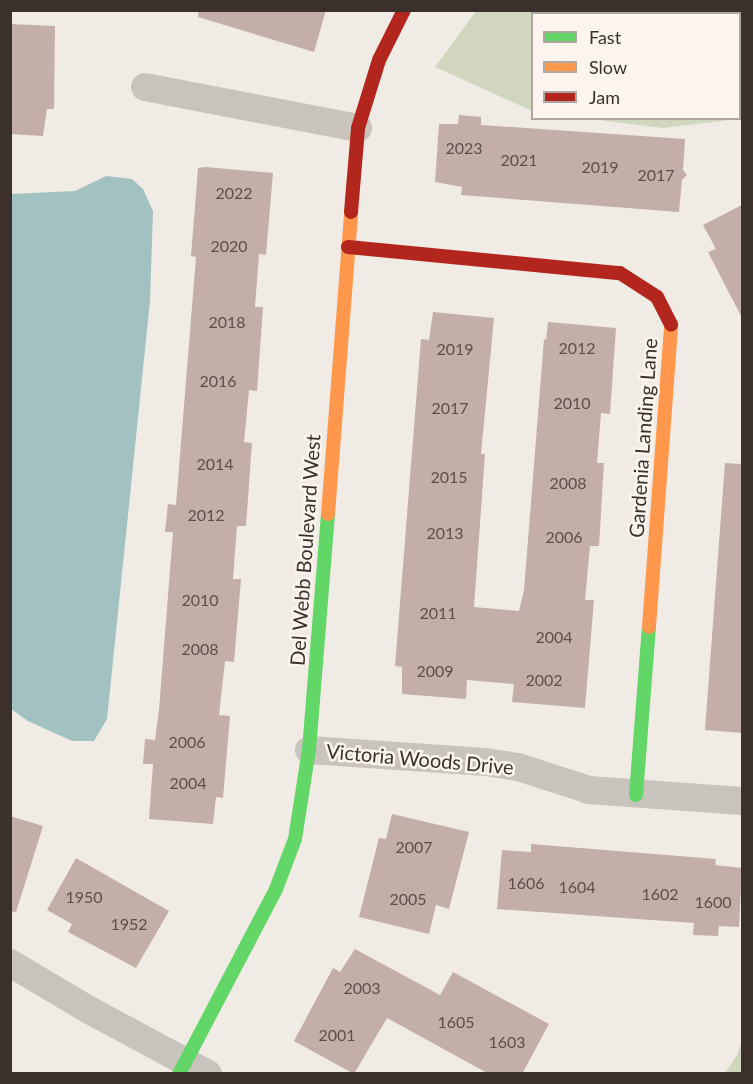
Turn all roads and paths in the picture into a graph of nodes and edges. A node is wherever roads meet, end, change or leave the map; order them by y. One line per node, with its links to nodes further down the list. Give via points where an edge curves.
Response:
1 (404, 10): 3 (street, Del Webb Boulevard West, via 379,60)
2 (145, 87): 3 (street)
3 (358, 128): 4 (street, Del Webb Boulevard West)
4 (348, 247): 5 (street, Del Webb Boulevard West); 6 (street, Gardenia Landing Lane, via 620,273 657,297 671,325)
5 (309, 750): 6 (street, Victoria Woods Drive, via 518,767 589,790); 9 (street, Del Webb Boulevard West, via 295,839 276,889)
6 (636, 795): 7 (street, Victoria Woods Drive)
7 (742, 801)
8 (10, 963): 9 (street)
9 (190, 1070)

